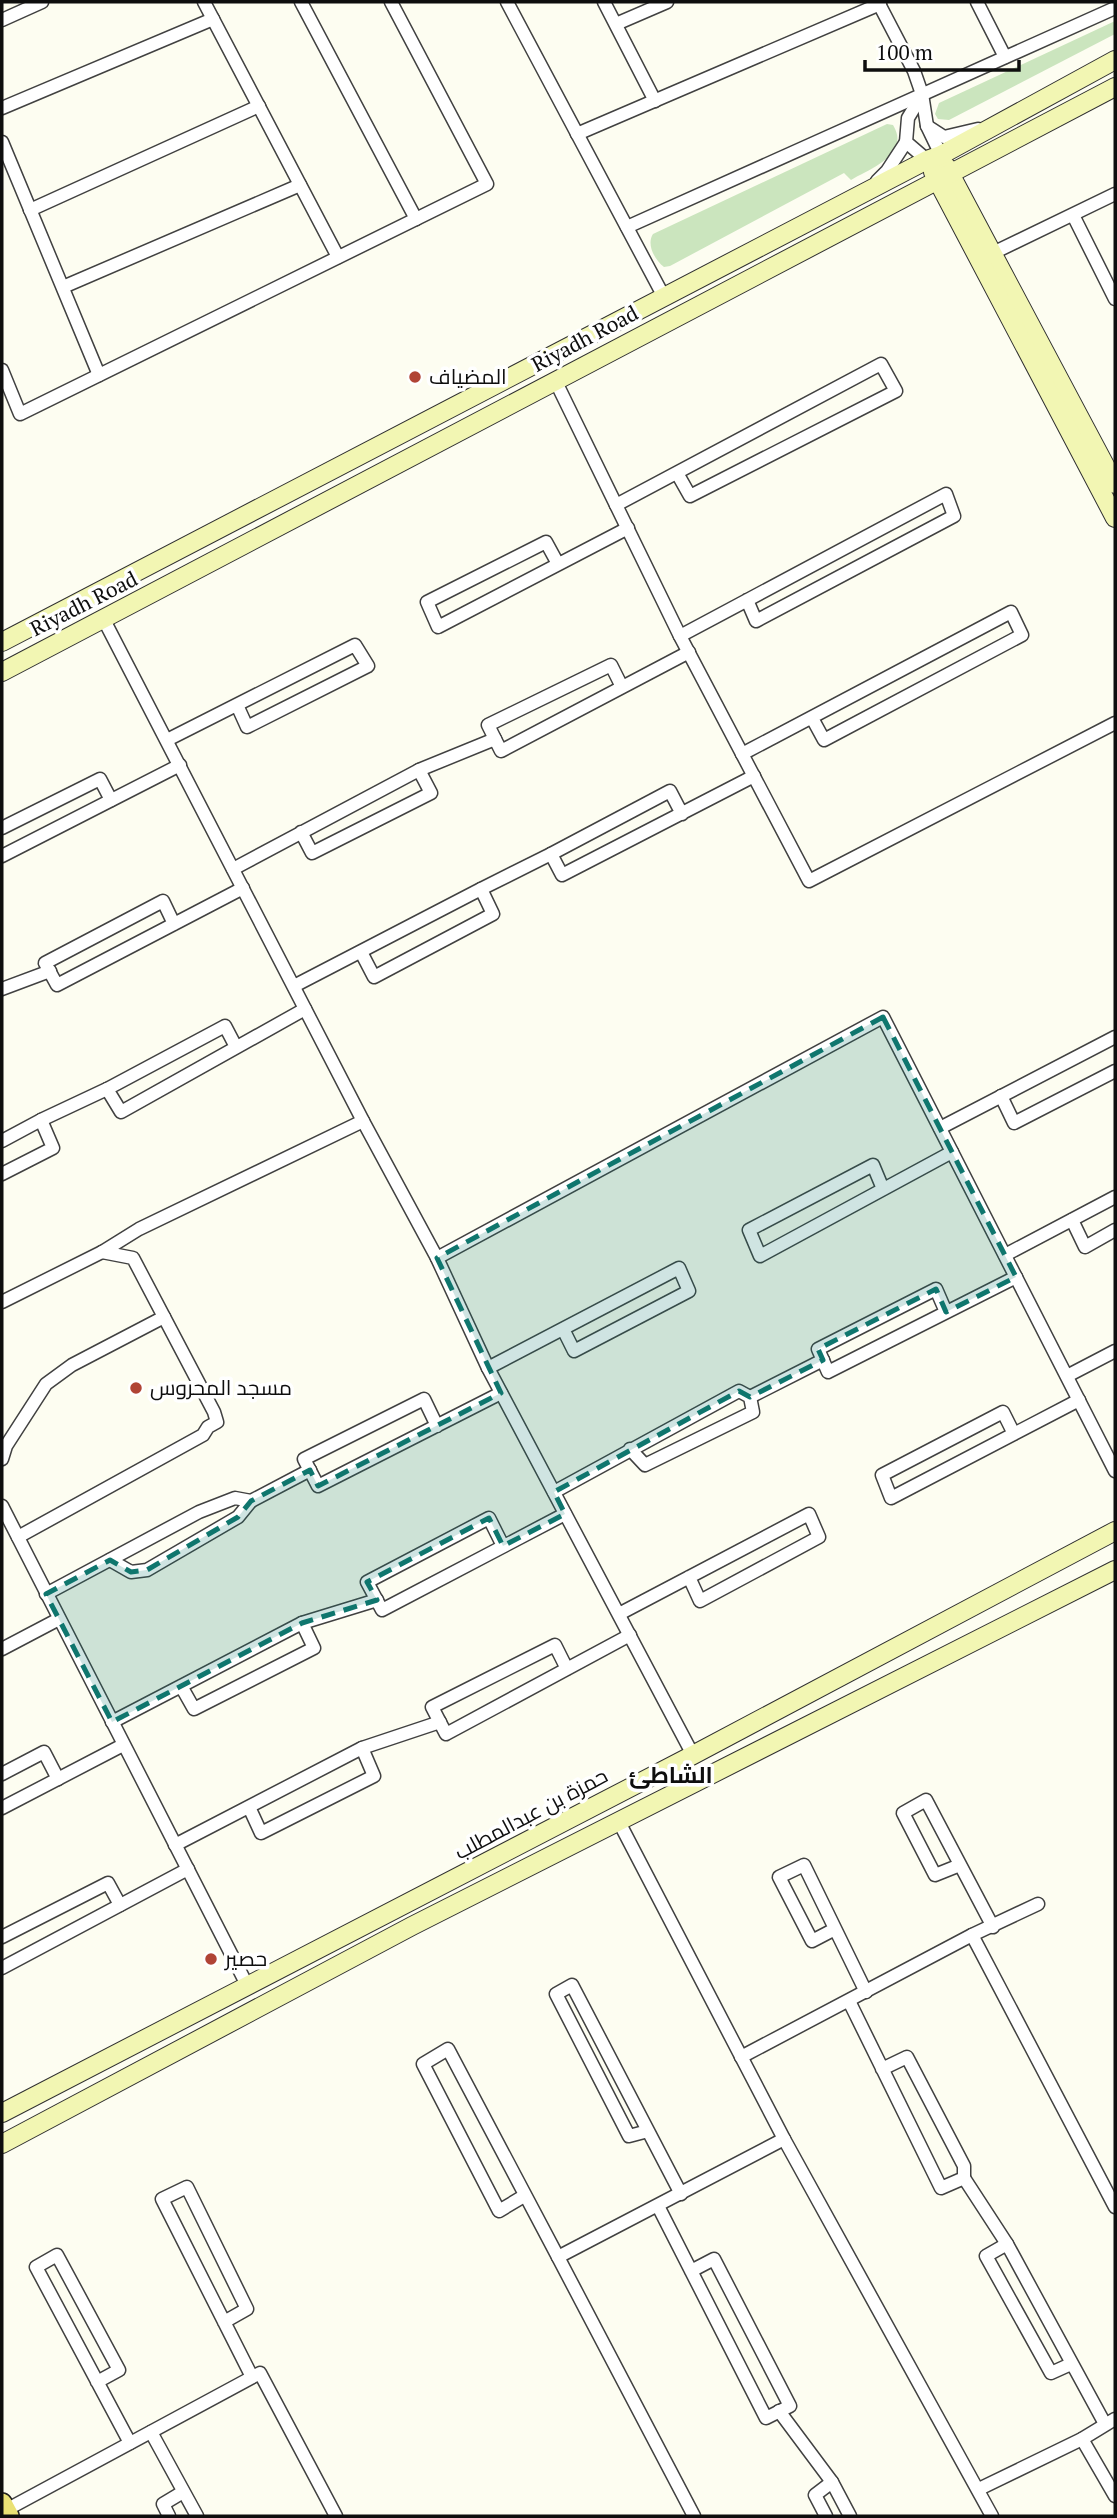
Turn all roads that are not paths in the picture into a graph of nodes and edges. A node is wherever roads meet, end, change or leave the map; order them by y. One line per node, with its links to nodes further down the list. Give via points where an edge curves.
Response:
1 (41, 2): 12 (street)
2 (204, 2): 11 (street)
3 (301, 2): 33 (street)
4 (391, 2): 33 (street, via 487,184)
5 (507, 2): 23 (street)
6 (604, 2): 13 (street)
7 (667, 2): 13 (street)
8 (976, 2): 14 (street)
9 (879, 3): 17 (street); 18 (street, via 914,71)
10 (1115, 8): 14 (street)
11 (213, 19): 19 (street); 20 (street)
12 (2, 20)
13 (616, 24): 17 (street)
14 (1005, 57): 18 (street)
15 (1115, 60): 22 (street)
16 (1115, 87): 27 (street, Riyadh Road)
17 (655, 102): 23 (street)
18 (921, 102): 21 (street); 25 (street, via 908,118); 34 (street)
19 (259, 106): 28 (street); 31 (street)
20 (2, 108)
21 (928, 126): 22 (street, via 944,137); 26 (street)
22 (992, 126): 26 (street)
23 (577, 134): 34 (street)
24 (2, 142): 31 (street)
25 (906, 142): 26 (street); 29 (street, via 887,171)
26 (934, 157): 27 (street); 29 (street)
27 (944, 179): 35 (street); 42 (street, Riyadh Road); 46 (street)
28 (300, 184): 36 (street); 37 (street)
29 (864, 193): 38 (street)
30 (1115, 194): 32 (street)
31 (30, 210): 37 (street)
32 (1073, 215): 35 (street); 39 (street)
33 (416, 219): 36 (street)
34 (626, 227): 38 (street)
35 (993, 253): 44 (street)
36 (338, 257): 41 (street)
37 (62, 287): 41 (street)
38 (664, 297): 52 (street)
39 (1115, 299)
40 (2, 370): 41 (street, via 20,414)
41 (99, 374)
42 (555, 380): 45 (street); 50 (street, Riyadh Road)
43 (677, 473): 43 (street, via 881,364 896,391 690,496); 45 (street)
44 (1115, 484)
45 (616, 505): 47 (street)
46 (1115, 518)
47 (628, 528): 48 (street); 51 (street)
48 (558, 564): 48 (street, via 438,627 427,602 546,542)
49 (747, 600): 49 (street, via 852,544 946,494 954,516 756,621); 51 (street)
50 (104, 620): 54 (street, Riyadh Road); 60 (street)
51 (680, 636): 53 (street)
52 (2, 642)
53 (689, 652): 55 (street); 61 (street)
54 (2, 672)
55 (622, 687): 59 (street, via 501,751); 59 (street, via 611,665 488,725)
56 (237, 705): 56 (street, via 355,645 368,666 247,727); 60 (street)
57 (812, 718): 57 (street, via 1000,618 1012,612 1022,635 824,740); 61 (street)
58 (1115, 723): 64 (street, via 809,881)
59 (495, 739): 63 (street)
60 (167, 740): 62 (street)
61 (742, 754): 64 (street)
62 (180, 765): 65 (street); 71 (street)
63 (419, 770): 68 (street); 68 (street, via 431,793 312,853)
64 (754, 776): 66 (street)
65 (111, 800): 67 (street, via 100,779); 70 (street)
66 (682, 814): 69 (street, via 562,875); 69 (street, via 670,791)
67 (2, 828)
68 (301, 832): 71 (street)
69 (551, 854): 73 (street)
70 (2, 856)
71 (233, 869): 72 (street)
72 (243, 888): 74 (street); 77 (street)
73 (481, 888): 75 (street); 75 (street, via 493,914 374,977)
74 (174, 923): 76 (street, via 57,985); 76 (street, via 163,901 45,963)
75 (360, 951): 77 (street)
76 (50, 971): 78 (street)
77 (294, 986): 79 (street)
78 (2, 989)
79 (305, 1009): 81 (street); 86 (street)
80 (1115, 1037): 84 (street)
81 (236, 1047): 83 (street, via 225,1026); 83 (street, via 121,1112)
82 (1115, 1071): 84 (street, via 1014,1123)
83 (107, 1089): 85 (street)
84 (1001, 1097): 87 (street)
85 (41, 1120): 88 (street); 90 (street, via 53,1148)
86 (363, 1121): 94 (street); 99 (street)
87 (940, 1128): 89 (street); 99 (street, via 883,1017)
88 (2, 1141)
89 (952, 1152): 91 (street); 97 (street)
90 (2, 1174)
91 (883, 1189): 91 (street, via 760,1256 749,1230 873,1165)
92 (1115, 1198): 93 (street)
93 (1072, 1220): 95 (street, via 1085,1247); 97 (street)
94 (139, 1229): 96 (street); 98 (street)
95 (1115, 1230)
96 (102, 1252): 98 (street); 101 (street)
97 (1005, 1255): 100 (street)
98 (133, 1258): 103 (street)
99 (437, 1258): 107 (street)
100 (1016, 1277): 102 (street); 108 (street)
101 (2, 1302)
102 (946, 1312): 106 (street, via 828,1372); 106 (street, via 936,1289 818,1349)
103 (164, 1317): 115 (street, via 72,1365 46,1384); 123 (street, via 217,1422 204,1435)
104 (563, 1329): 104 (street, via 679,1268 689,1291 574,1352); 107 (street)
105 (1115, 1352): 108 (street)
106 (823, 1360): 110 (street)
107 (488, 1368): 109 (street)
108 (1067, 1376): 111 (street)
109 (501, 1393): 112 (street); 118 (street)
110 (750, 1397): 114 (street, via 739,1391); 114 (street, via 754,1412 645,1465)
111 (1079, 1400): 113 (street); 117 (street)
112 (437, 1426): 116 (street, via 318,1486); 116 (street, via 424,1399 304,1459)
113 (1014, 1434): 113 (street, via 903,1492 891,1498 882,1475 1003,1412)
114 (630, 1449): 118 (street)
115 (2, 1459)
116 (310, 1470): 119 (street)
117 (1115, 1471)
118 (554, 1492): 121 (street)
119 (251, 1501): 125 (street, via 235,1498 199,1512); 125 (street, via 238,1517 147,1570 131,1572)
120 (2, 1506): 123 (street)
121 (565, 1514): 124 (street); 130 (street)
122 (1115, 1531): 141 (street, حمزة بن عبدالمطلب)
123 (18, 1537): 128 (street)
124 (503, 1546): 129 (street, via 382,1610); 129 (street, via 489,1518 367,1581)
125 (110, 1560): 128 (street)
126 (1115, 1570): 146 (street, حمزة بن عبدالمطلب)
127 (689, 1577): 127 (street, via 808,1514 819,1537 700,1601); 130 (street)
128 (46, 1594): 131 (street)
129 (377, 1600): 132 (street)
130 (619, 1614): 133 (street)
131 (59, 1619): 134 (street); 137 (street)
132 (302, 1623): 136 (street); 136 (street, via 314,1648 194,1709)
133 (630, 1635): 135 (street); 141 (street)
134 (2, 1649)
135 (567, 1669): 138 (street, via 446,1734); 138 (street, via 555,1645 432,1707)
136 (181, 1686): 137 (street)
137 (112, 1722): 139 (street)
138 (440, 1722): 140 (street)
139 (123, 1745): 143 (street); 147 (street)
140 (362, 1748): 144 (street); 144 (street, via 374,1776 261,1833)
141 (693, 1755): 150 (street, حمزة بن عبدالمطلب)
142 (2, 1774): 143 (street, via 44,1752)
143 (58, 1779): 145 (street)
144 (249, 1807): 147 (street)
145 (2, 1808)
146 (619, 1822): 151 (street, حمزة بن عبدالمطلب); 164 (street)
147 (175, 1846): 149 (street)
148 (960, 1865): 148 (street, via 926,1800 903,1812 935,1875); 156 (street)
149 (188, 1869): 154 (street); 161 (street)
150 (458, 1878): 151 (street); 152 (street, حمزة بن عبدالمطلب)
151 (461, 1900): 155 (street, حمزة بن عبدالمطلب)
152 (409, 1902): 155 (street); 161 (street, حمزة بن عبدالمطلب)
153 (1038, 1904): 156 (street)
154 (120, 1905): 159 (street, via 108,1883); 160 (street)
155 (412, 1926): 169 (street, حمزة بن عبدالمطلب)
156 (993, 1927): 158 (street)
157 (835, 1929): 157 (street, via 804,1865 779,1877 812,1941); 162 (street)
158 (972, 1935): 162 (street); 174 (street)
159 (2, 1937)
160 (2, 1968)
161 (247, 1985): 166 (street, حمزة بن عبدالمطلب)
162 (866, 1992): 163 (street)
163 (849, 2001): 164 (street); 165 (street)
164 (741, 2057): 168 (street)
165 (883, 2068): 170 (street, via 941,2188); 170 (street, via 907,2057 964,2166)
166 (2, 2113)
167 (648, 2132): 167 (street, via 572,1985 556,1994 629,2136); 171 (street)
168 (784, 2139): 171 (street); 188 (street)
169 (2, 2144)
170 (964, 2178): 175 (street)
171 (681, 2194): 173 (street)
172 (524, 2196): 172 (street, via 448,2049 423,2064 499,2211); 176 (street)
173 (658, 2206): 176 (street); 177 (street)
174 (1115, 2207)
175 (1007, 2244): 179 (street); 179 (street, via 986,2256 1051,2373)
176 (558, 2257): 195 (street)
177 (691, 2271): 182 (street, via 766,2418); 182 (street, via 714,2259 790,2406)
178 (224, 2322): 178 (street, via 162,2199 187,2187 247,2309); 180 (street)
179 (1071, 2364): 183 (street)
180 (252, 2377): 184 (street); 194 (street, via 260,2372)
181 (97, 2382): 181 (street, via 36,2267 57,2255 119,2370); 186 (street)
182 (779, 2412): 187 (street)
183 (1110, 2422): 185 (street)
184 (151, 2432): 186 (street); 189 (street)
185 (1082, 2439): 188 (street); 190 (street)
186 (130, 2443): 191 (street)
187 (832, 2482): 196 (street, via 815,2495); 197 (street)
188 (979, 2489): 198 (street)
189 (183, 2492): 192 (street, via 163,2504); 193 (street)
190 (1115, 2496)
191 (5, 2510)
192 (169, 2516)
193 (197, 2516)
194 (336, 2516)
195 (694, 2516)
196 (826, 2516)
197 (850, 2516)
198 (992, 2516)

